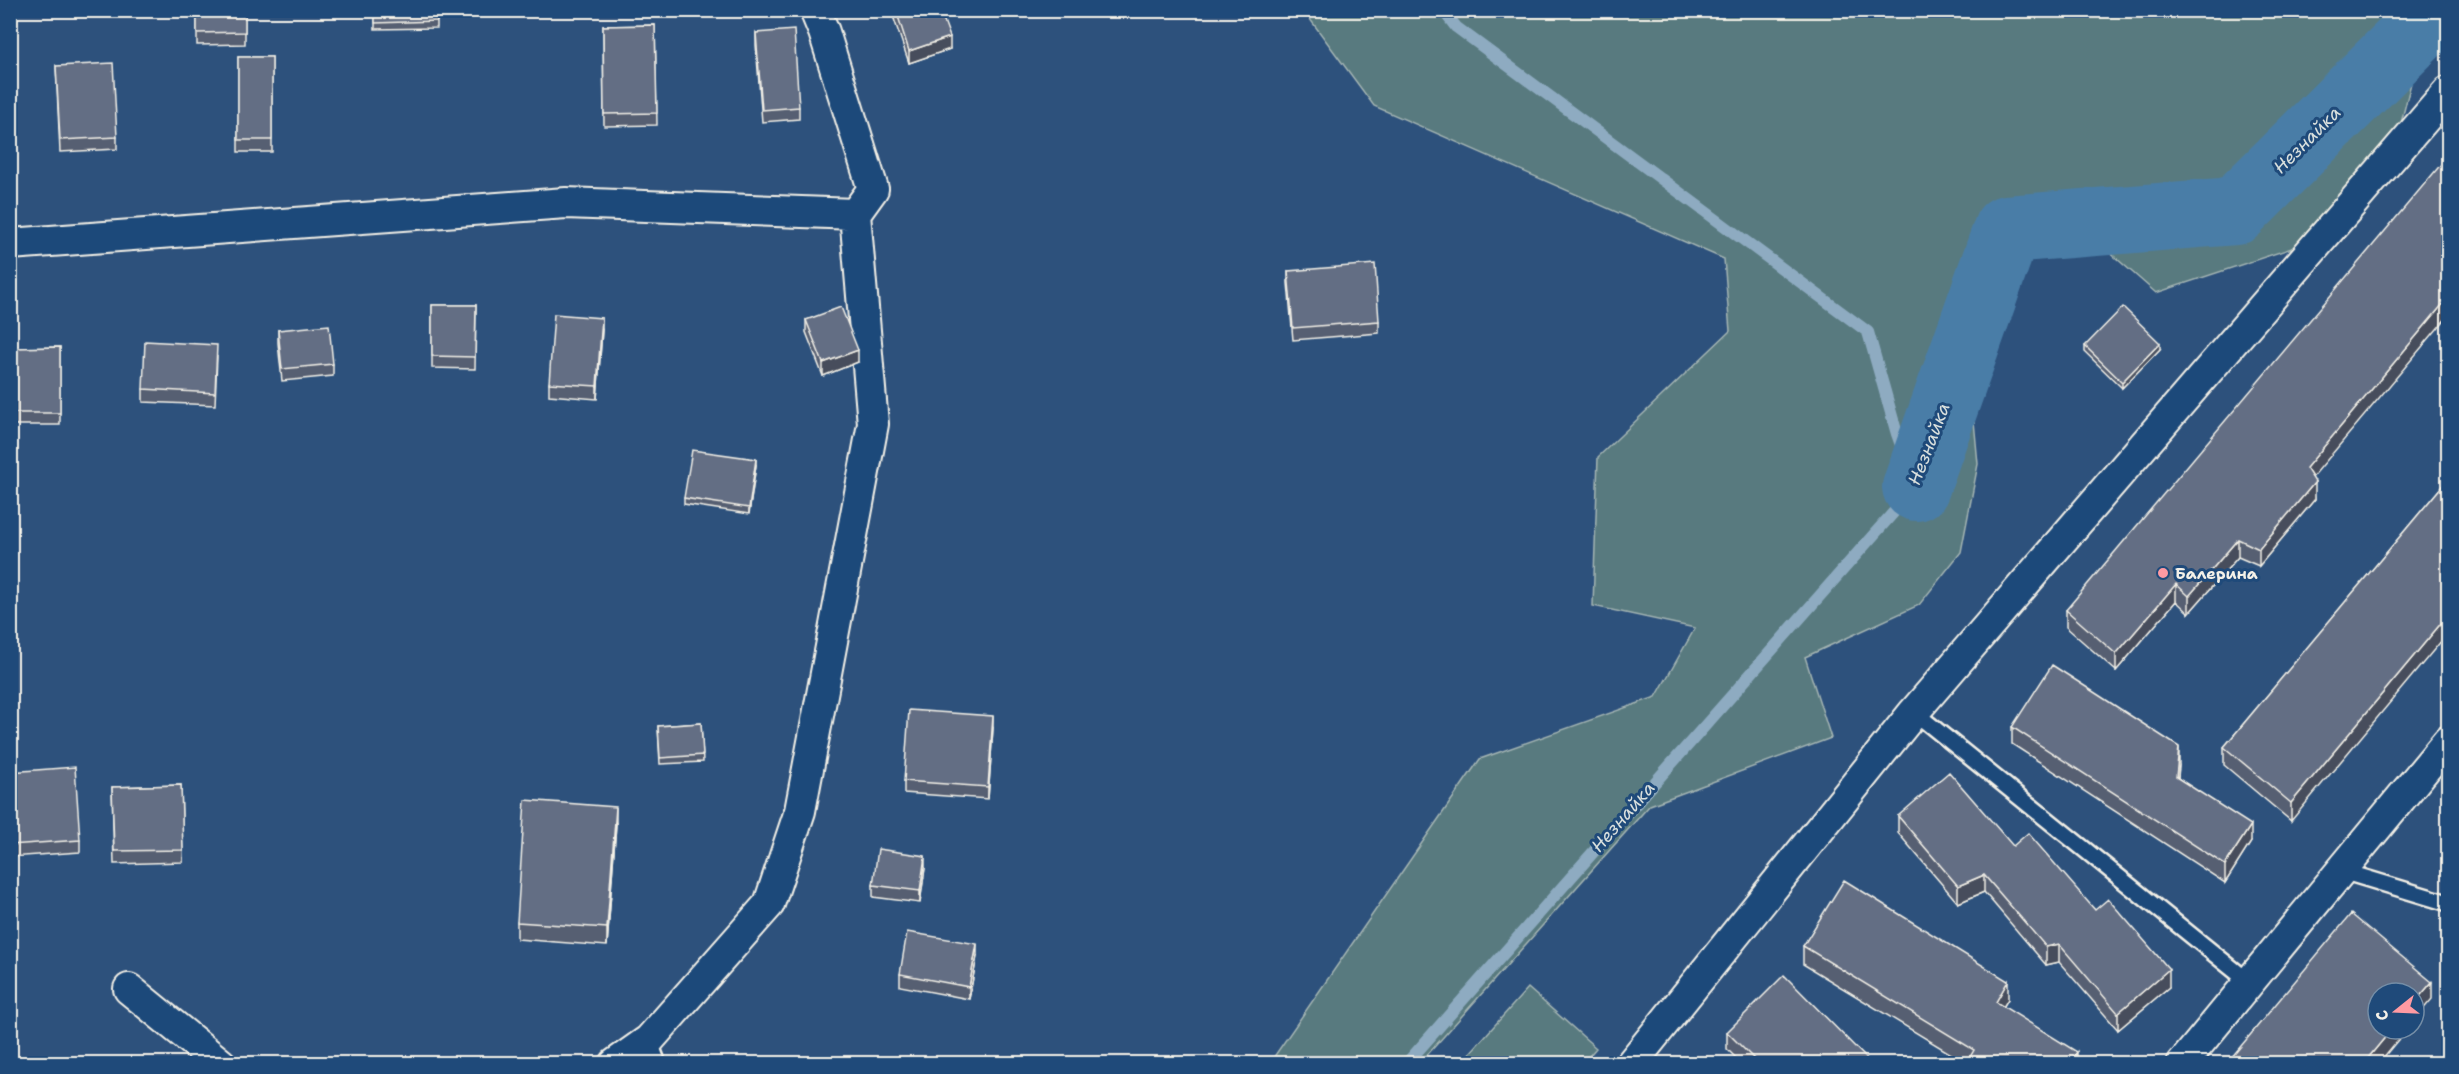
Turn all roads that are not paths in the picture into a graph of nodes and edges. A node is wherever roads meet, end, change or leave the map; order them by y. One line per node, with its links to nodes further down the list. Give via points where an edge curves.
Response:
1 (815, 10): 3 (street, via 873,189)
2 (2448, 92): 5 (street)
3 (855, 214): 4 (street, via 566,203); 11 (street, via 873,424 800,812 770,904)
4 (10, 244)
5 (1914, 712): 9 (lane); 14 (street)
6 (2448, 741): 7 (street)
7 (2342, 871): 8 (lane); 9 (street)
8 (2448, 903)
9 (2249, 982): 15 (street)
10 (129, 989): 12 (street)
11 (653, 1052): 13 (street)
12 (220, 1064)
13 (615, 1064)
14 (1631, 1064)
15 (2182, 1064)

